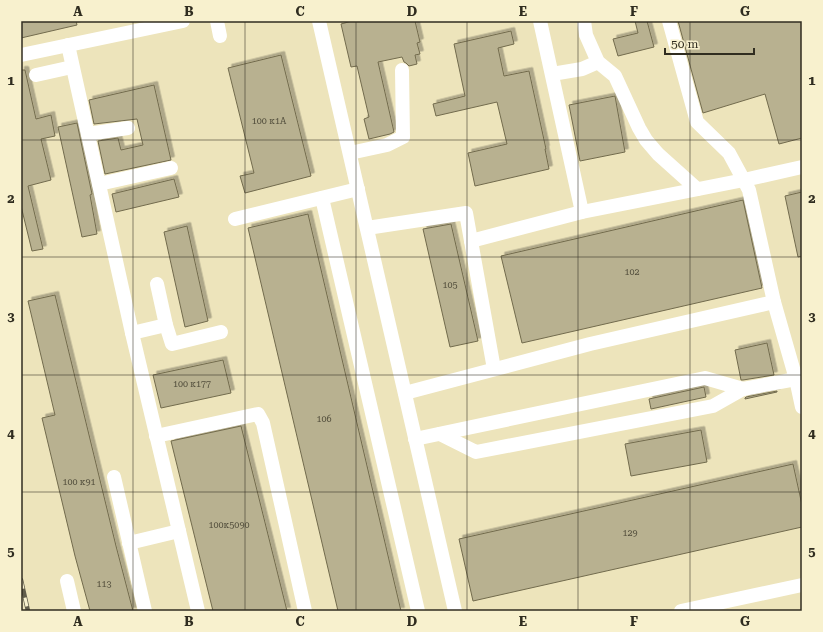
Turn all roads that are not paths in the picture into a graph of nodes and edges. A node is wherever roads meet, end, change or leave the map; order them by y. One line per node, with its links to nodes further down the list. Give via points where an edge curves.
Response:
1 (183, 21): 7 (street)
2 (217, 21): 8 (street)
3 (319, 21): 18 (street)
4 (540, 21): 14 (street)
5 (584, 21): 11 (street, via 586,36)
6 (669, 21): 21 (street, via 697,122 729,153)
7 (149, 26): 9 (street)
8 (220, 36)
9 (68, 46): 10 (street); 12 (street)
10 (21, 55)
11 (598, 62): 14 (street, via 582,69); 24 (street, via 615,76 646,140)
12 (72, 66): 15 (street); 17 (street)
13 (402, 70): 18 (street, via 403,137 388,145)
14 (552, 74): 26 (street)
15 (36, 75)
16 (128, 128): 17 (street)
17 (88, 134): 22 (street)
18 (350, 153): 23 (street)
19 (802, 167): 21 (street)
20 (171, 168): 22 (street)
21 (744, 180): 24 (street); 31 (street, via 749,190)
22 (99, 184): 34 (street)
23 (358, 189): 25 (street); 28 (street)
24 (697, 189): 26 (street)
25 (322, 198): 27 (street); 53 (street)
26 (582, 212): 29 (street)
27 (235, 219)
28 (367, 228): 29 (street, via 466,213); 38 (street)
29 (471, 241): 35 (street)
30 (157, 284): 32 (street)
31 (774, 302): 35 (street); 36 (street)
32 (166, 325): 33 (street, via 172,344); 34 (street)
33 (221, 332)
34 (132, 333): 41 (street)
35 (494, 369): 38 (street)
36 (796, 379): 37 (street); 39 (street)
37 (743, 389): 40 (street, via 704,378); 40 (street, via 713,406 476,452)
38 (405, 393): 42 (street)
39 (802, 407)
40 (440, 434): 42 (street)
41 (156, 436): 44 (street); 52 (street, via 258,414 263,423)
42 (415, 439): 54 (street)
43 (114, 477): 45 (street)
44 (179, 531): 45 (street); 51 (street)
45 (129, 543): 50 (street)
46 (67, 581): 49 (street)
47 (802, 585): 48 (street)
48 (730, 606): 55 (street)
49 (74, 611)
50 (145, 611)
51 (198, 611)
52 (305, 611)
53 (418, 611)
54 (455, 611)
55 (681, 611)

